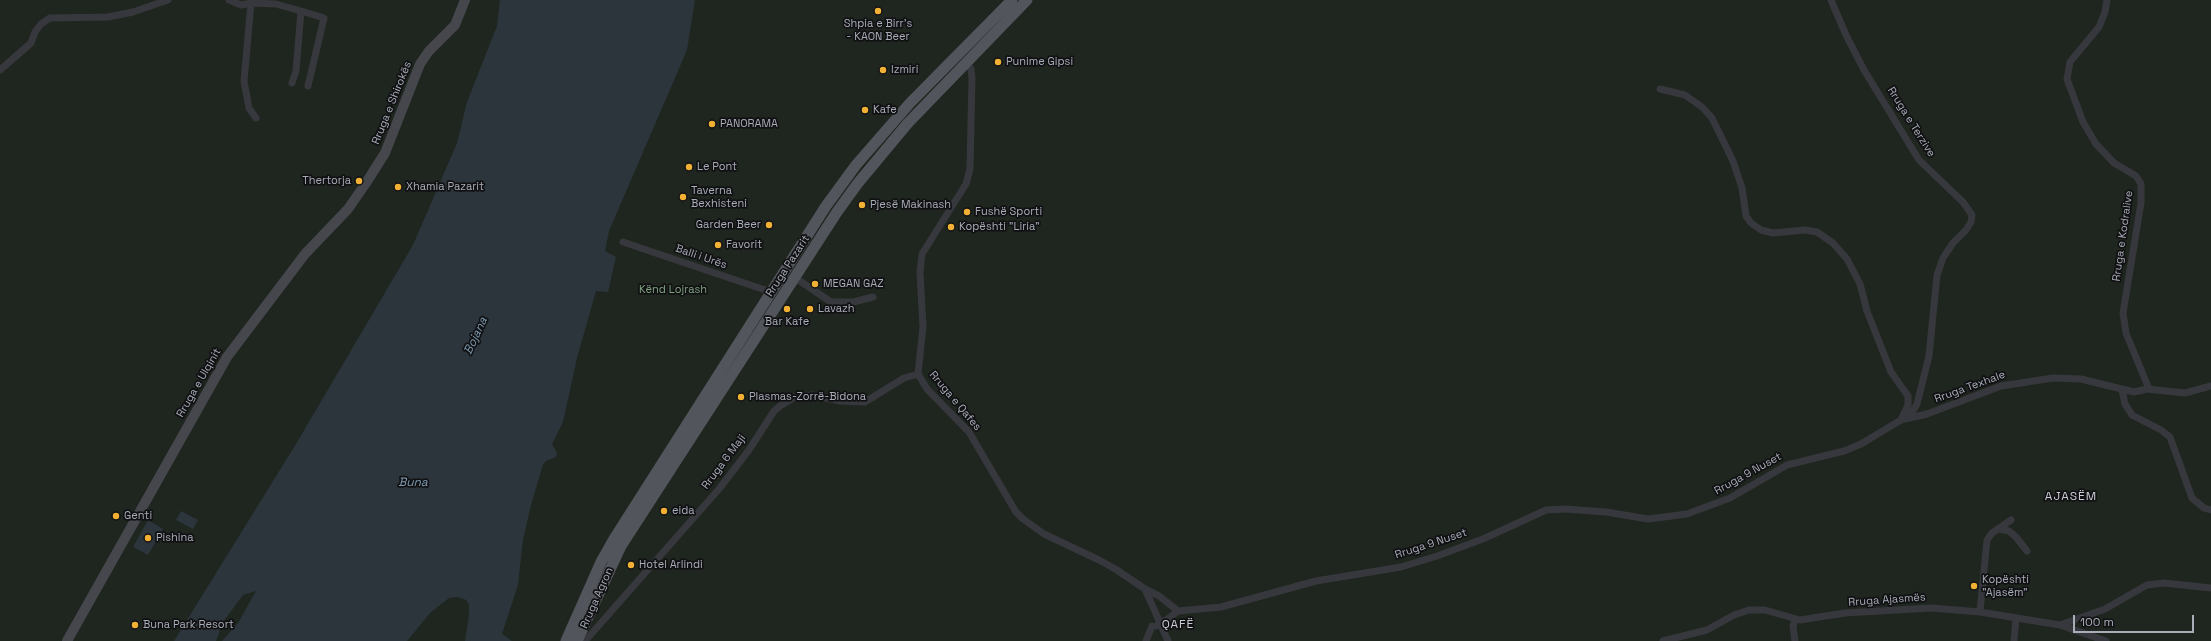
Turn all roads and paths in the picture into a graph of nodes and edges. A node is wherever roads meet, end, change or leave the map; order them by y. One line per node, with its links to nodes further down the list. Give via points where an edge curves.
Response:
1 (168, 0): 11 (street, via 133,12 108,17 50,18 41,24 31,43)
2 (229, 0): 8 (street, via 241,5)
3 (465, 0): 16 (main road, Rruga e Shirokës, via 455,25 420,64)
4 (1012, 0): 19 (main road, Rruga Pazarit, via 910,103 856,165 826,206)
5 (1027, 0): 10 (main road, Rruga Pazarit)
6 (1831, 0): 25 (street, Rruga e Terzive, via 1864,70 1919,160 1963,202 1972,215 1966,230 1953,242 1943,258 1937,275 1929,356 1922,385 1917,404 1911,414)
7 (2107, 0): 24 (street, Rruga e Kodralive, via 2099,27 2070,62 2067,79 2083,122 2096,144 2114,163 2136,176 2141,184 2141,203 2123,313 2126,333)
8 (251, 4): 9 (street, via 276,4); 15 (street, via 244,81 249,108)
9 (301, 11): 12 (street, via 296,71); 13 (street, via 324,18)
10 (966, 62): 18 (main road, Rruga Pazarit, via 908,123 858,183); 21 (street, Rruga e Qafes, via 972,78 970,169 966,184 922,254 920,272 923,327)
11 (0, 70)
12 (292, 83)
13 (308, 86)
14 (1660, 89): 25 (street, via 1685,95 1712,118 1733,161 1742,188 1746,216 1751,223 1761,230 1773,233 1805,230 1817,232 1833,244 1846,259 1860,284 1867,311 1891,372 1908,396 1908,405)
15 (256, 118)
16 (382, 157): 39 (main road, Rruga e Ulqinit, via 348,209 305,254 227,357)
17 (623, 242): 19 (street, Balli i Urës)
18 (794, 277): 20 (street, Rruga Pazarit, via 831,302 854,302); 30 (main road, Rruga Pazarit)
19 (771, 292): 31 (main road, Rruga Pazarit, via 632,509)
20 (873, 297)
21 (918, 374): 33 (street, Rruga e Qafes, via 928,389 969,432 1016,512 1023,519 1044,534 1099,560); 42 (street, Rruga 6 Maji, via 904,378 865,402 840,401 813,395 795,397 780,406 719,489)
22 (2211, 386): 24 (street, Rruga Texhale, via 2185,393)
23 (2122, 390): 24 (street, Rruga Texhale); 25 (street, Rruga Texhale, via 2081,378 2043,379 2001,386 1922,416); 26 (street, via 2124,404 2132,415 2161,430 2170,438 2192,498 2204,508)
24 (2149, 390)
25 (1901, 420): 34 (street, Rruga 9 Nuset, via 1848,449 1787,465 1730,498 1687,514 1648,519 1606,512 1560,508 1546,510 1476,541 1401,567 1316,581 1221,607)
26 (2211, 510)
27 (2011, 520): 28 (street)
28 (1999, 530): 29 (street, via 2009,531); 35 (street, via 1987,540 1985,548)
29 (2027, 551)
30 (616, 555): 41 (main road, Rruga Agron)
31 (601, 562): 40 (main road, Rruga Agron)
32 (2211, 588): 38 (street, Rruga Ajasmës, via 2164,583 2147,584 2105,608)
33 (1145, 589): 34 (street, Rruga e Qafes); 44 (street)
34 (1178, 611): 43 (street, bridge, via 1154,626)
35 (1980, 612): 36 (street, Rruga Ajasmës); 37 (street, Rruga Ajasmës, via 1931,608 1845,613)
36 (2016, 618): 38 (street, Rruga Ajasmës); 47 (street)
37 (1795, 620): 45 (street, Rruga Ajasmës, via 1765,610 1749,610 1707,630); 46 (street)
38 (2060, 625): 48 (street, Rruga Ajasmës)
39 (68, 641)
40 (566, 641)
41 (577, 641)
42 (584, 641)
43 (1146, 641)
44 (1168, 641)
45 (1663, 641)
46 (1795, 641)
47 (2014, 641)
48 (2106, 641)

